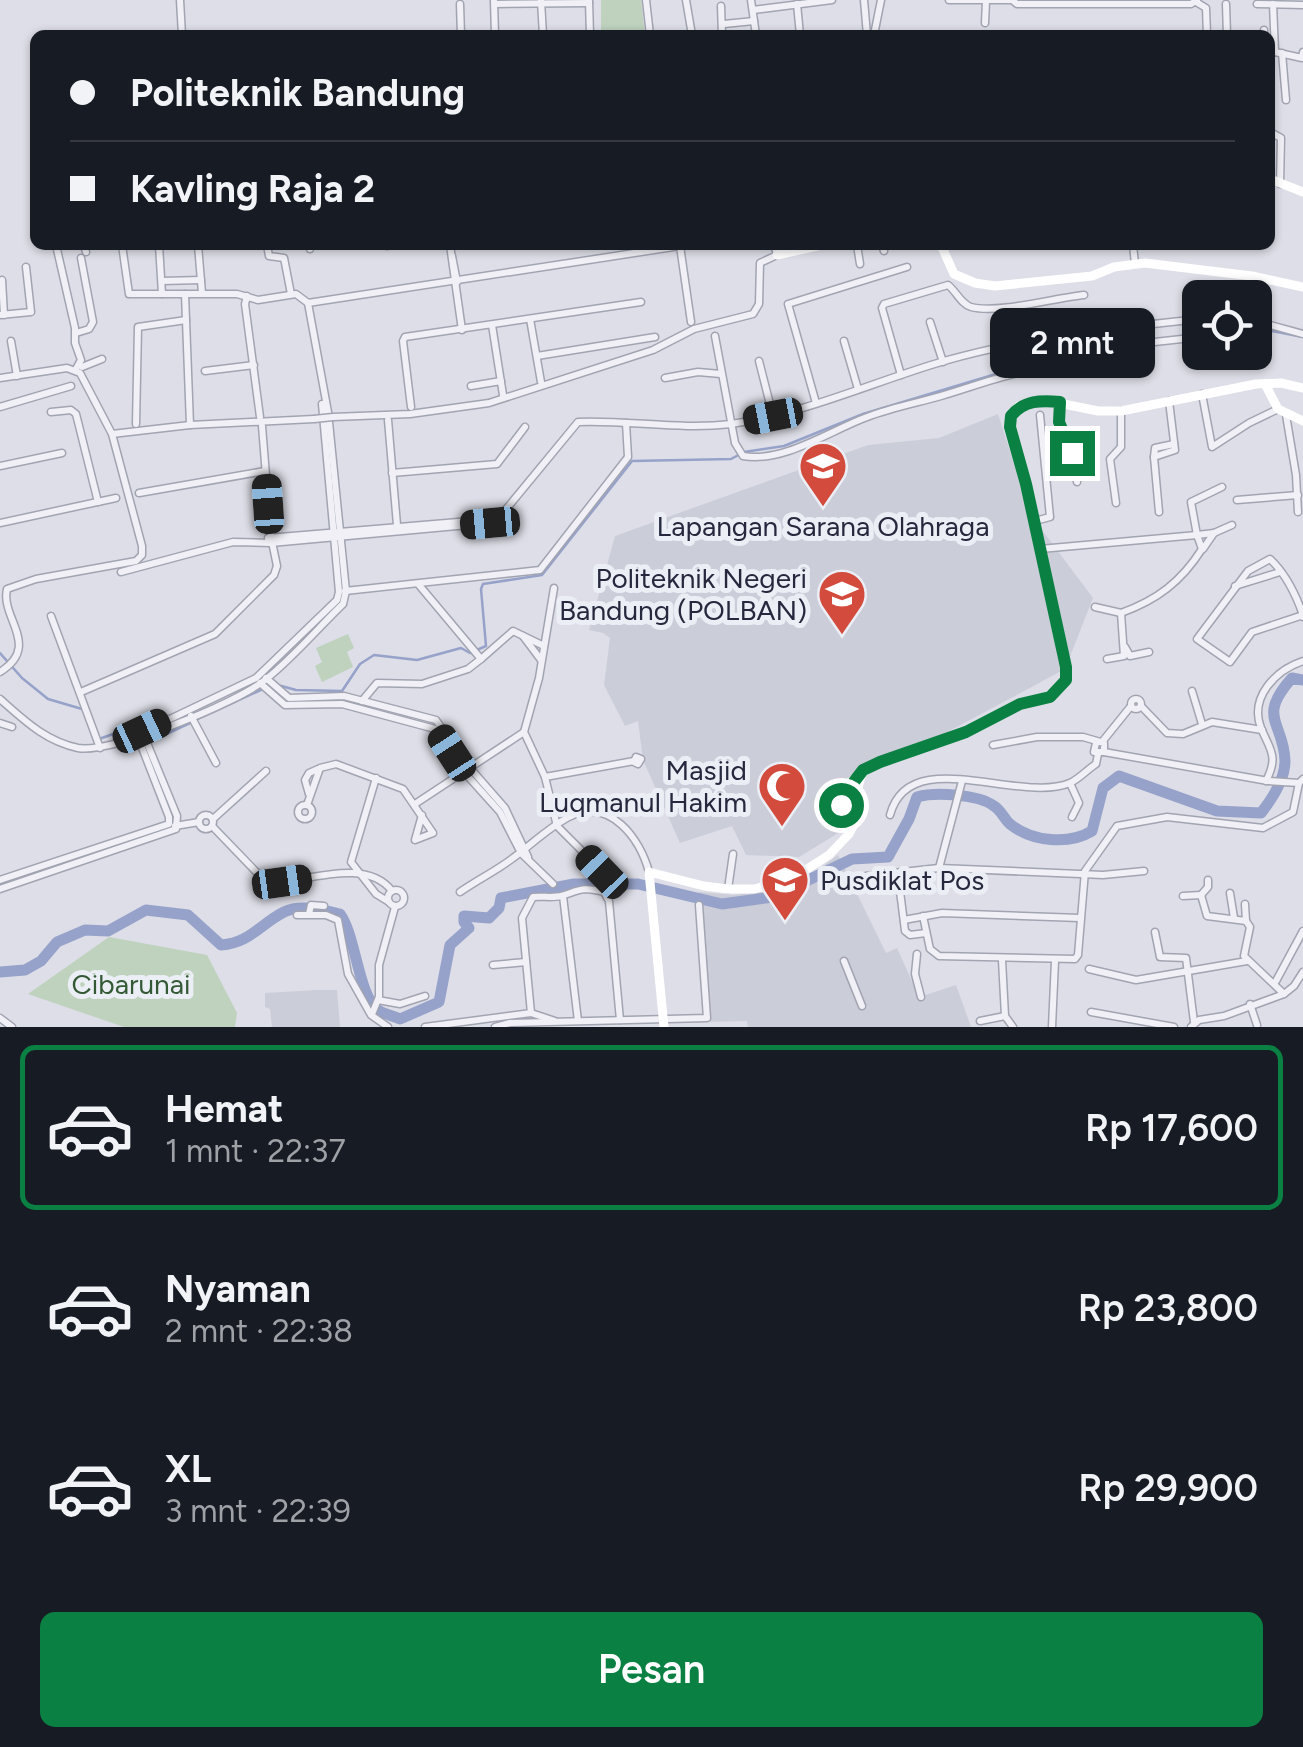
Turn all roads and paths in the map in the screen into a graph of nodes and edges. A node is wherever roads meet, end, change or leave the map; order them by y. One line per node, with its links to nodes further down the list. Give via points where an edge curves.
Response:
1 (180, 0): 26 (street)
2 (646, 0): 31 (street)
3 (686, 0): 32 (street)
4 (751, 0): 22 (street)
5 (832, 0): 16 (street)
6 (864, 0): 36 (street)
7 (881, 0): 37 (street)
8 (949, 0): 11 (street)
9 (1012, 0): 11 (street); 12 (street)
10 (589, 1): 14 (street); 30 (street)
11 (986, 1): 24 (street)
12 (1196, 1): 38 (street, via 1206,8)
13 (495, 2): 14 (street); 28 (street)
14 (541, 2): 29 (street)
15 (1274, 2): 19 (street); 20 (street); 40 (street)
16 (793, 3): 22 (street); 35 (street)
17 (460, 4): 27 (street)
18 (1226, 4): 39 (street)
19 (1258, 4)
20 (1303, 5)
21 (722, 6): 25 (street)
22 (753, 10): 23 (street)
23 (754, 20): 25 (street); 34 (street)
24 (985, 23)
25 (724, 24): 33 (street)
26 (182, 30)
27 (461, 30)
28 (494, 30)
29 (542, 30)
30 (590, 30)
31 (649, 30)
32 (691, 30)
33 (723, 30)
34 (755, 30)
35 (799, 30)
36 (870, 30)
37 (872, 30)
38 (1207, 30)
39 (1227, 30)
40 (1276, 52): 41 (street); 42 (street)
41 (1303, 56)
42 (1286, 100)
43 (1275, 135): 44 (street, via 1281,138)
44 (1275, 182): 45 (street)
45 (1303, 192)
46 (57, 250): 85 (street)
47 (123, 250): 68 (street, via 127,293)
48 (159, 250): 66 (street)
49 (198, 250): 64 (street)
50 (268, 250): 71 (street, via 284,258)
51 (450, 250): 65 (street)
52 (654, 250): 65 (street)
53 (681, 250): 80 (street)
54 (775, 250): 130 (street, bridge, via 760,263 753,314 490,402 410,414)
55 (858, 250): 59 (street)
56 (943, 250): 60 (street, via 954,274 995,286 1092,276)
57 (1133, 250): 60 (street)
58 (84, 251): 85 (street, via 93,322)
59 (860, 264)
60 (1135, 264): 67 (street)
61 (26, 267): 76 (street, via 31,312)
62 (907, 267): 117 (street, via 788,304)
63 (2, 280): 76 (street)
64 (201, 280): 66 (street); 70 (street)
65 (455, 280): 74 (street); 84 (street)
66 (162, 281): 68 (street)
67 (1303, 287)
68 (162, 294): 69 (street)
69 (186, 294): 70 (street); 78 (street)
70 (202, 294): 72 (street)
71 (291, 294): 72 (street); 74 (street)
72 (247, 296): 97 (street)
73 (1084, 296): 102 (street, via 967,305 948,285 884,304)
74 (308, 302): 154 (street)
75 (640, 302): 77 (street)
76 (2, 315)
77 (530, 319): 82 (street); 93 (street)
78 (186, 320): 128 (street, via 138,326); 130 (street)
79 (1182, 321): 87 (street)
80 (691, 322)
81 (930, 322): 96 (street)
82 (492, 325): 84 (street); 106 (street)
83 (1272, 326): 86 (street)
84 (462, 330): 119 (street, via 403,339)
85 (76, 333): 99 (street)
86 (1303, 334)
87 (1070, 335): 90 (street, via 1091,349); 96 (street)
88 (715, 336): 101 (street)
89 (655, 337): 93 (street)
90 (1182, 339)
91 (11, 341): 103 (street)
92 (844, 341): 112 (street)
93 (536, 356): 107 (street)
94 (102, 359): 99 (street)
95 (759, 361): 123 (street)
96 (943, 362): 102 (street)
97 (254, 365): 100 (street); 135 (street)
98 (1076, 367): 129 (street, via 1005,375 755,458 738,451)
99 (78, 368): 103 (street); 132 (street)
100 (205, 371)
101 (720, 374): 105 (street); 129 (street)
102 (901, 375): 112 (street)
103 (16, 376): 104 (street)
104 (0, 378)
105 (665, 378)
106 (501, 382): 110 (street); 113 (street)
107 (541, 382)
108 (1265, 384): 111 (street); 114 (street); 122 (street)
109 (71, 386): 118 (street)
110 (470, 386)
111 (1303, 388)
112 (858, 389): 117 (street)
113 (503, 394)
114 (1202, 394): 115 (street); 122 (street, via 1212,447 1248,423)
115 (1169, 400): 120 (street); 145 (street, via 1174,444 1155,448 1154,457)
116 (1060, 402): 120 (street); 137 (street, via 1059,422); 147 (street, via 1026,404 1011,416)
117 (816, 403): 123 (street)
118 (0, 407)
119 (411, 407)
120 (1121, 410): 144 (street, via 1121,447 1110,459)
121 (52, 412): 143 (street, via 76,414)
122 (1282, 412): 126 (street); 140 (street)
123 (773, 416): 129 (street)
124 (1040, 416): 147 (street, via 1050,517)
125 (388, 420): 136 (street)
126 (1303, 421)
127 (626, 423): 129 (street); 151 (street, via 576,423 495,519); 161 (street, via 628,457 540,570)
128 (136, 424)
129 (730, 424)
130 (190, 425): 132 (street)
131 (525, 426): 136 (street, via 497,464)
132 (112, 434): 177 (street, via 140,559 7,589 4,602 17,646 13,662)
133 (62, 453): 134 (street)
134 (0, 466)
135 (266, 470): 139 (street); 156 (street)
136 (392, 473): 149 (street)
137 (1078, 482)
138 (1222, 487): 155 (street, via 1192,500)
139 (139, 493)
140 (1298, 495): 142 (street); 146 (street)
141 (116, 498): 143 (street)
142 (1237, 500)
143 (98, 502): 148 (street)
144 (1116, 503)
145 (1160, 512)
146 (1298, 512)
147 (1034, 522): 157 (street)
148 (0, 523)
149 (396, 525): 151 (street); 152 (street)
150 (1232, 525): 153 (street)
151 (414, 528): 152 (street)
152 (379, 530): 154 (street)
153 (1214, 533): 155 (street); 158 (street)
154 (337, 534): 156 (street); 164 (street)
155 (1197, 535): 157 (street); 158 (street)
156 (271, 540): 159 (street, via 206,547); 180 (street, via 274,575 222,630)
157 (1039, 549): 205 (street, via 1066,667 1060,689 966,732 896,754 863,770)
158 (1202, 550): 166 (street, via 1168,589)
159 (120, 572)
160 (1280, 572): 162 (street); 162 (street, via 1268,560); 168 (street)
161 (418, 584): 164 (street); 173 (street)
162 (1234, 586): 168 (street, via 1197,639 1231,662 1252,632)
163 (554, 588): 171 (street)
164 (343, 591): 178 (street)
165 (1095, 607): 166 (street)
166 (1122, 613): 170 (street)
167 (51, 616): 180 (street)
168 (1303, 616)
169 (522, 634): 171 (street); 173 (street, via 508,633); 174 (street)
170 (1124, 641): 172 (street, via 1130,656); 175 (street, via 1124,656)
171 (544, 646): 174 (street)
172 (1149, 652)
173 (481, 659): 182 (street, via 427,683 377,683)
174 (542, 660): 189 (street)
175 (1107, 660)
176 (1303, 661): 188 (street, via 1281,671 1263,693)
177 (0, 672)
178 (262, 679): 182 (street, via 284,705); 184 (street); 190 (street)
179 (1192, 691): 186 (street)
180 (82, 692): 193 (street)
181 (2, 700): 183 (street); 193 (street, via 44,735)
182 (360, 704): 198 (street, via 435,729)
183 (0, 712)
184 (191, 716): 190 (street); 196 (street)
185 (0, 724): 187 (street)
186 (1202, 724): 188 (street); 191 (street, via 1167,733 1137,699)
187 (12, 728)
188 (1262, 730): 202 (street, via 1272,747)
189 (524, 732): 198 (street); 200 (street)
190 (141, 735): 193 (street); 213 (street)
191 (1099, 742): 192 (street, via 1036,737); 194 (street, via 1094,750)
192 (994, 745)
193 (100, 748)
194 (1101, 753): 202 (street); 204 (street)
195 (634, 760): 200 (street)
196 (216, 763)
197 (266, 770): 212 (street)
198 (467, 770): 207 (street); 215 (street)
199 (376, 778): 206 (street, via 336,764 320,768); 207 (street, via 403,789); 220 (street, via 352,857)
200 (545, 778): 214 (street)
201 (962, 781): 204 (street); 209 (street, via 912,783 898,794); 218 (street)
202 (1267, 781): 203 (street)
203 (1298, 781): 222 (street, via 1292,812 1266,828 1167,816 1120,824)
204 (1070, 783): 211 (street, via 1079,803)
205 (853, 789): 208 (street); 208 (street, via 842,788 838,796 841,805)
206 (309, 801)
207 (415, 804): 210 (street)
208 (852, 806): 230 (street, via 845,836 829,854 790,880)
209 (890, 814)
210 (422, 815)
211 (1072, 816)
212 (212, 822): 213 (street, via 204,828 199,822); 220 (street, via 272,883)
213 (173, 825): 217 (street)
214 (557, 826): 215 (street); 221 (street); 227 (street, via 586,812 613,818 635,840)
215 (523, 851): 228 (street); 232 (street)
216 (732, 854): 230 (street)
217 (50, 868): 225 (street); 229 (street)
218 (939, 868): 222 (street); 223 (street)
219 (1144, 871): 222 (street)
220 (356, 872): 231 (street); 237 (street)
221 (602, 872)
222 (1085, 872): 244 (street)
223 (898, 875): 224 (street); 246 (street)
224 (866, 876)
225 (0, 880)
226 (1208, 880): 234 (street)
227 (650, 881): 230 (street); 277 (street)
228 (552, 884)
229 (0, 888)
230 (728, 889)
231 (392, 891): 237 (street); 237 (street, via 404,898)
232 (460, 892)
233 (1230, 893): 245 (street)
234 (1201, 895): 236 (street); 245 (street, via 1207,916)
235 (563, 896): 257 (street, via 529,901 522,918); 273 (street, via 588,889 608,897); 274 (street)
236 (1182, 896)
237 (392, 904): 268 (street)
238 (1246, 904): 247 (street)
239 (698, 905): 277 (street, via 707,1018)
240 (324, 906): 241 (street)
241 (310, 911): 242 (street); 268 (street, via 338,920 348,974)
242 (297, 916)
243 (923, 916): 244 (street); 246 (street); 250 (street)
244 (1080, 918): 255 (street, via 1078,956)
245 (1234, 918): 247 (street)
246 (904, 920): 250 (street, via 908,934)
247 (1246, 921): 256 (street, via 1242,952)
248 (1155, 932): 260 (street, via 1160,957 1185,956)
249 (1303, 932): 251 (street)
250 (926, 933): 253 (street, via 939,956)
251 (1300, 943): 262 (street)
252 (918, 954): 265 (street)
253 (1002, 960): 255 (street); 271 (street)
254 (844, 961): 267 (street)
255 (1054, 961): 286 (street)
256 (1248, 961): 260 (street); 263 (street)
257 (526, 962): 258 (street); 270 (street)
258 (494, 966)
259 (1089, 969): 260 (street, via 1136,980)
260 (1188, 970): 278 (street)
261 (1303, 972): 263 (street)
262 (1276, 981)
263 (1284, 994): 266 (street)
264 (425, 996): 268 (street)
265 (922, 996)
266 (1250, 1004): 278 (street); 280 (street)
267 (862, 1006)
268 (375, 1008): 282 (street)
269 (1091, 1012): 279 (street)
270 (531, 1013): 275 (street); 283 (street)
271 (1005, 1016): 276 (street); 285 (street)
272 (0, 1018): 281 (street)
273 (620, 1020): 274 (street); 277 (street)
274 (578, 1021): 275 (street)
275 (555, 1022): 284 (street)
276 (980, 1022)
277 (663, 1023)
278 (1193, 1024)
279 (1142, 1025): 287 (street)
280 (1256, 1025)
281 (12, 1027)
282 (388, 1027)
283 (425, 1027)
284 (495, 1027)
285 (1013, 1027)
286 (1052, 1027)
287 (1174, 1027)

